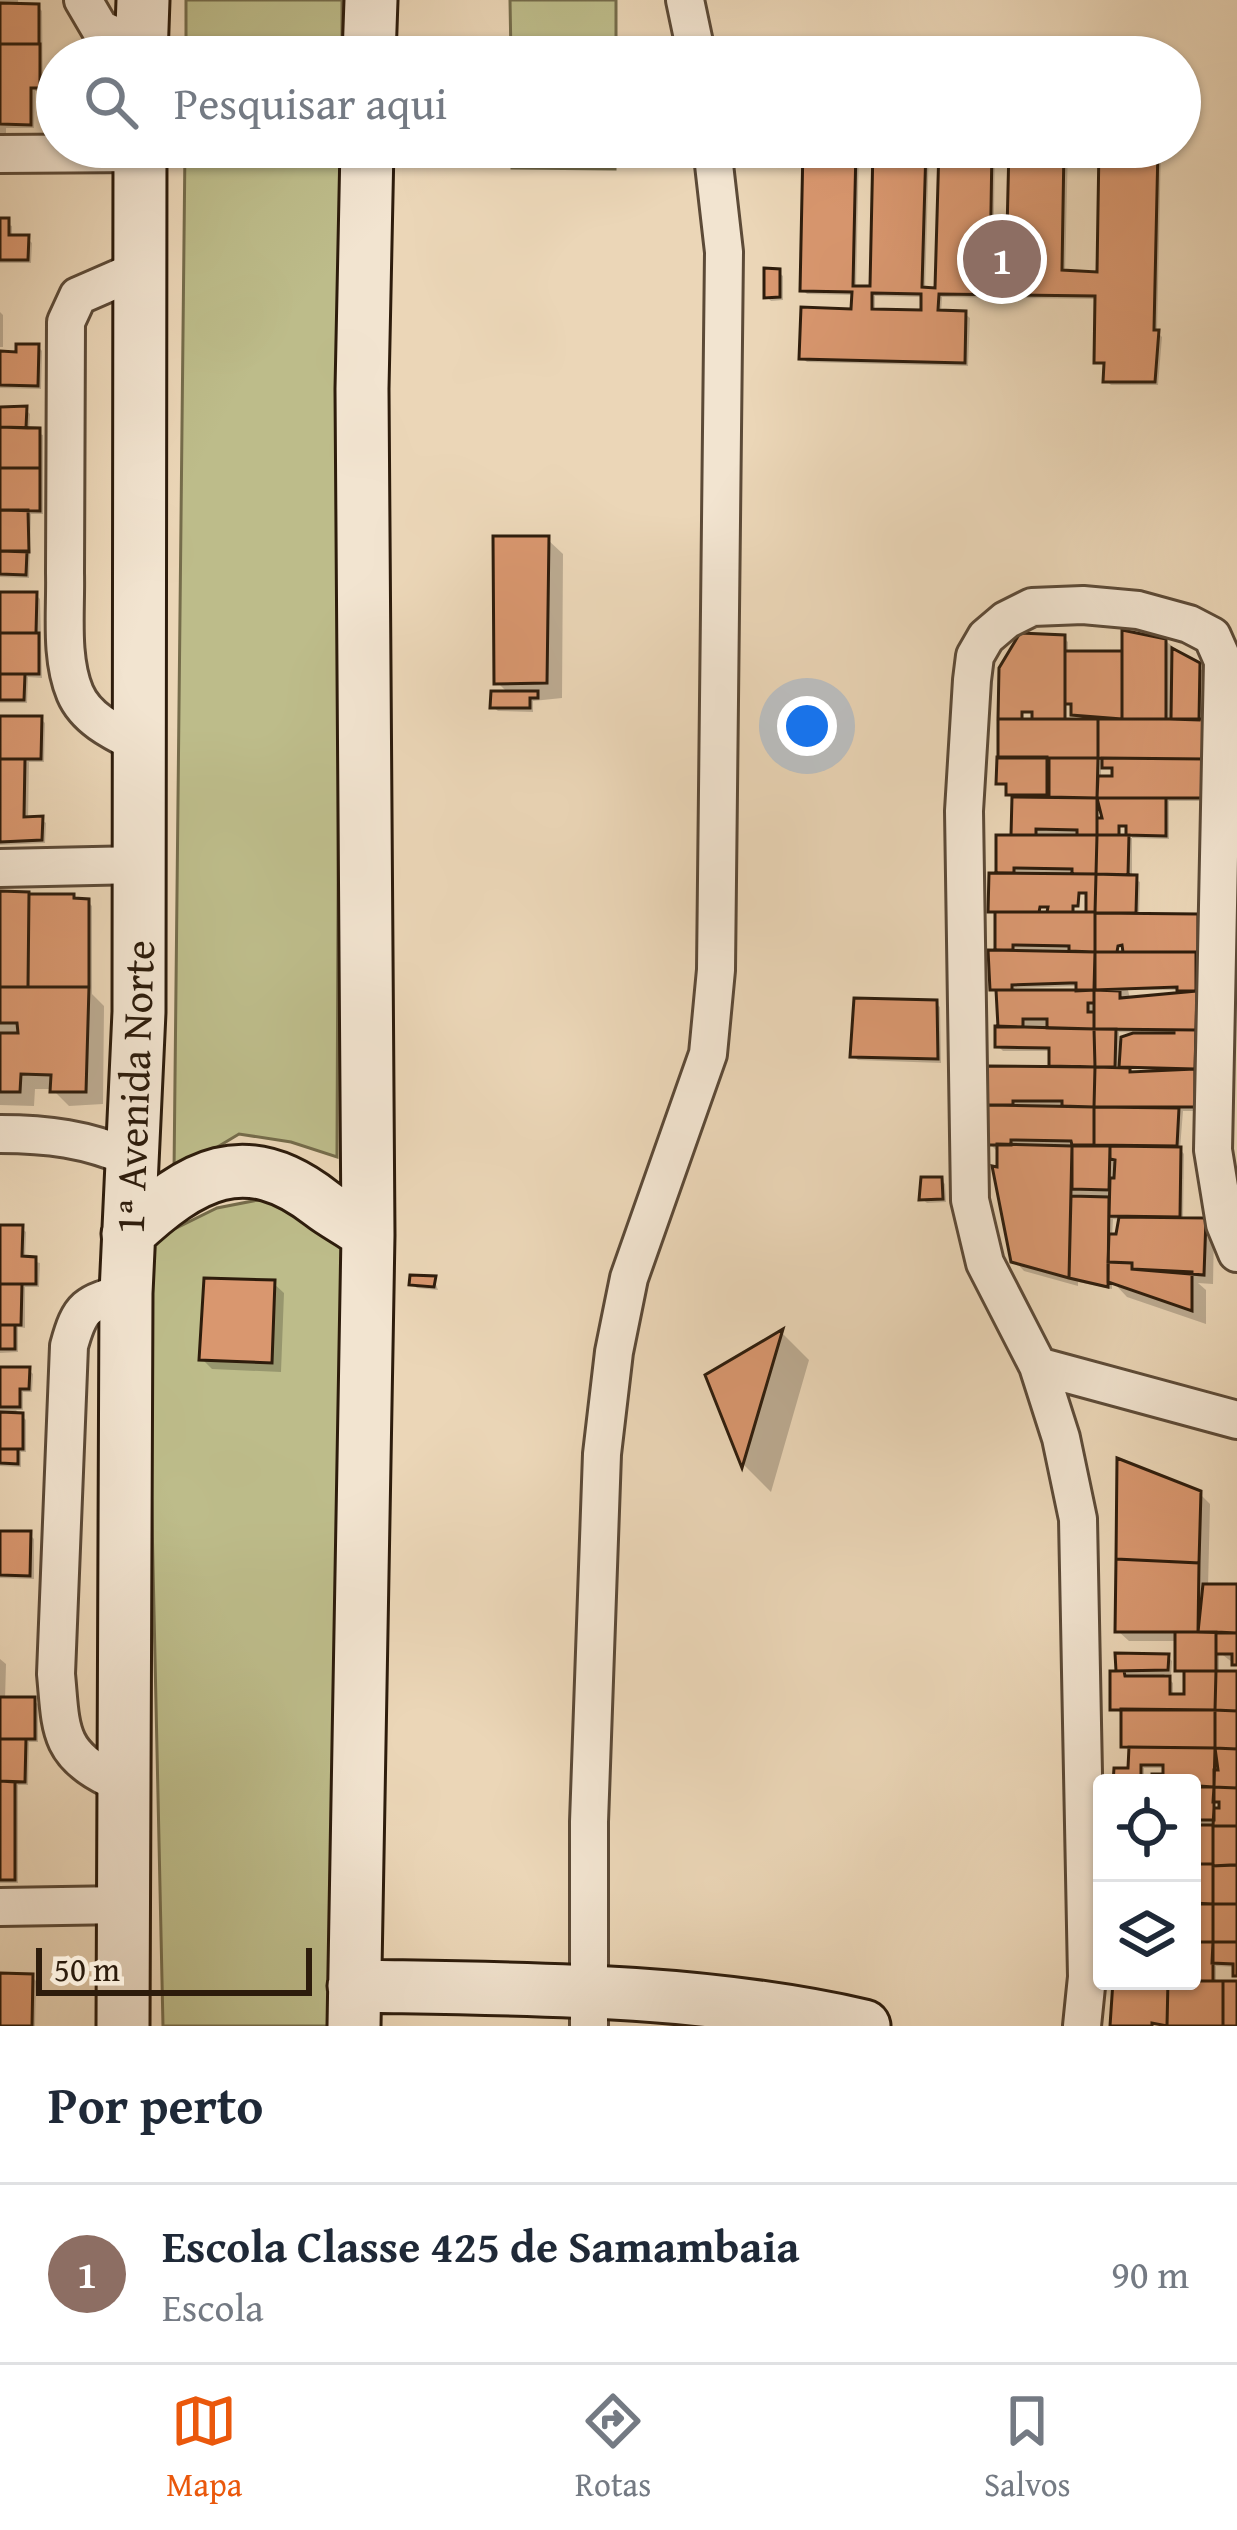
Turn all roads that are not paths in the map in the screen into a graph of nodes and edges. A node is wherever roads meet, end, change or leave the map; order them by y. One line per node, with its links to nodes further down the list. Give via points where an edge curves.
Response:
1 (83, 0): 4 (street, via 100,29)
2 (370, 0): 5 (main road)
3 (685, 0): 6 (street)
4 (142, 35)
5 (369, 36)
6 (693, 36)
7 (36, 153): 8 (street)
8 (0, 154)
9 (140, 168): 12 (main road, 1ᵃ Avenida Norte)
10 (368, 168): 21 (main road)
11 (714, 168): 30 (street, via 724,252 716,970 708,1054 629,1279 614,1352 602,1454)
12 (140, 269): 13 (main road, 1ᵃ Avenida Norte); 13 (street, via 77,296 66,322 65,552 75,693 109,730)
13 (138, 744): 14 (main road, 1ᵃ Avenida Norte)
14 (140, 865): 15 (street); 16 (main road, 1ᵃ Avenida Norte)
15 (0, 868)
16 (133, 1090): 18 (street, via 84,1125); 19 (main road, 1ᵃ Avenida Norte)
17 (0, 1133): 18 (street)
18 (56, 1134): 19 (street)
19 (131, 1158): 20 (main road, 1ᵃ Avenida Norte)
20 (128, 1234): 21 (main road, via 196,1181 245,1170 295,1183); 23 (main road, 1ᵃ Avenida Norte)
21 (368, 1235): 29 (main road)
22 (1237, 1253): 24 (street, via 1213,1150 1223,661 1212,636 1189,624 1138,610 1032,607 986,637 975,656 964,811 970,1200 985,1263)
23 (126, 1293): 26 (main road, 1ᵃ Avenida Norte); 26 (street, via 94,1301 77,1316 69,1346 56,1674 71,1754 109,1778)
24 (1038, 1366): 25 (street); 33 (street, via 1078,1519)
25 (1237, 1420)
26 (123, 1776): 27 (main road, 1ᵃ Avenida Norte)
27 (124, 1905): 28 (street); 31 (main road, 1ᵃ Avenida Norte)
28 (0, 1906)
29 (354, 2006): 30 (main road)
30 (589, 2010): 32 (main road, via 787,2011)
31 (124, 2026)
32 (863, 2026)
33 (1082, 2026)

